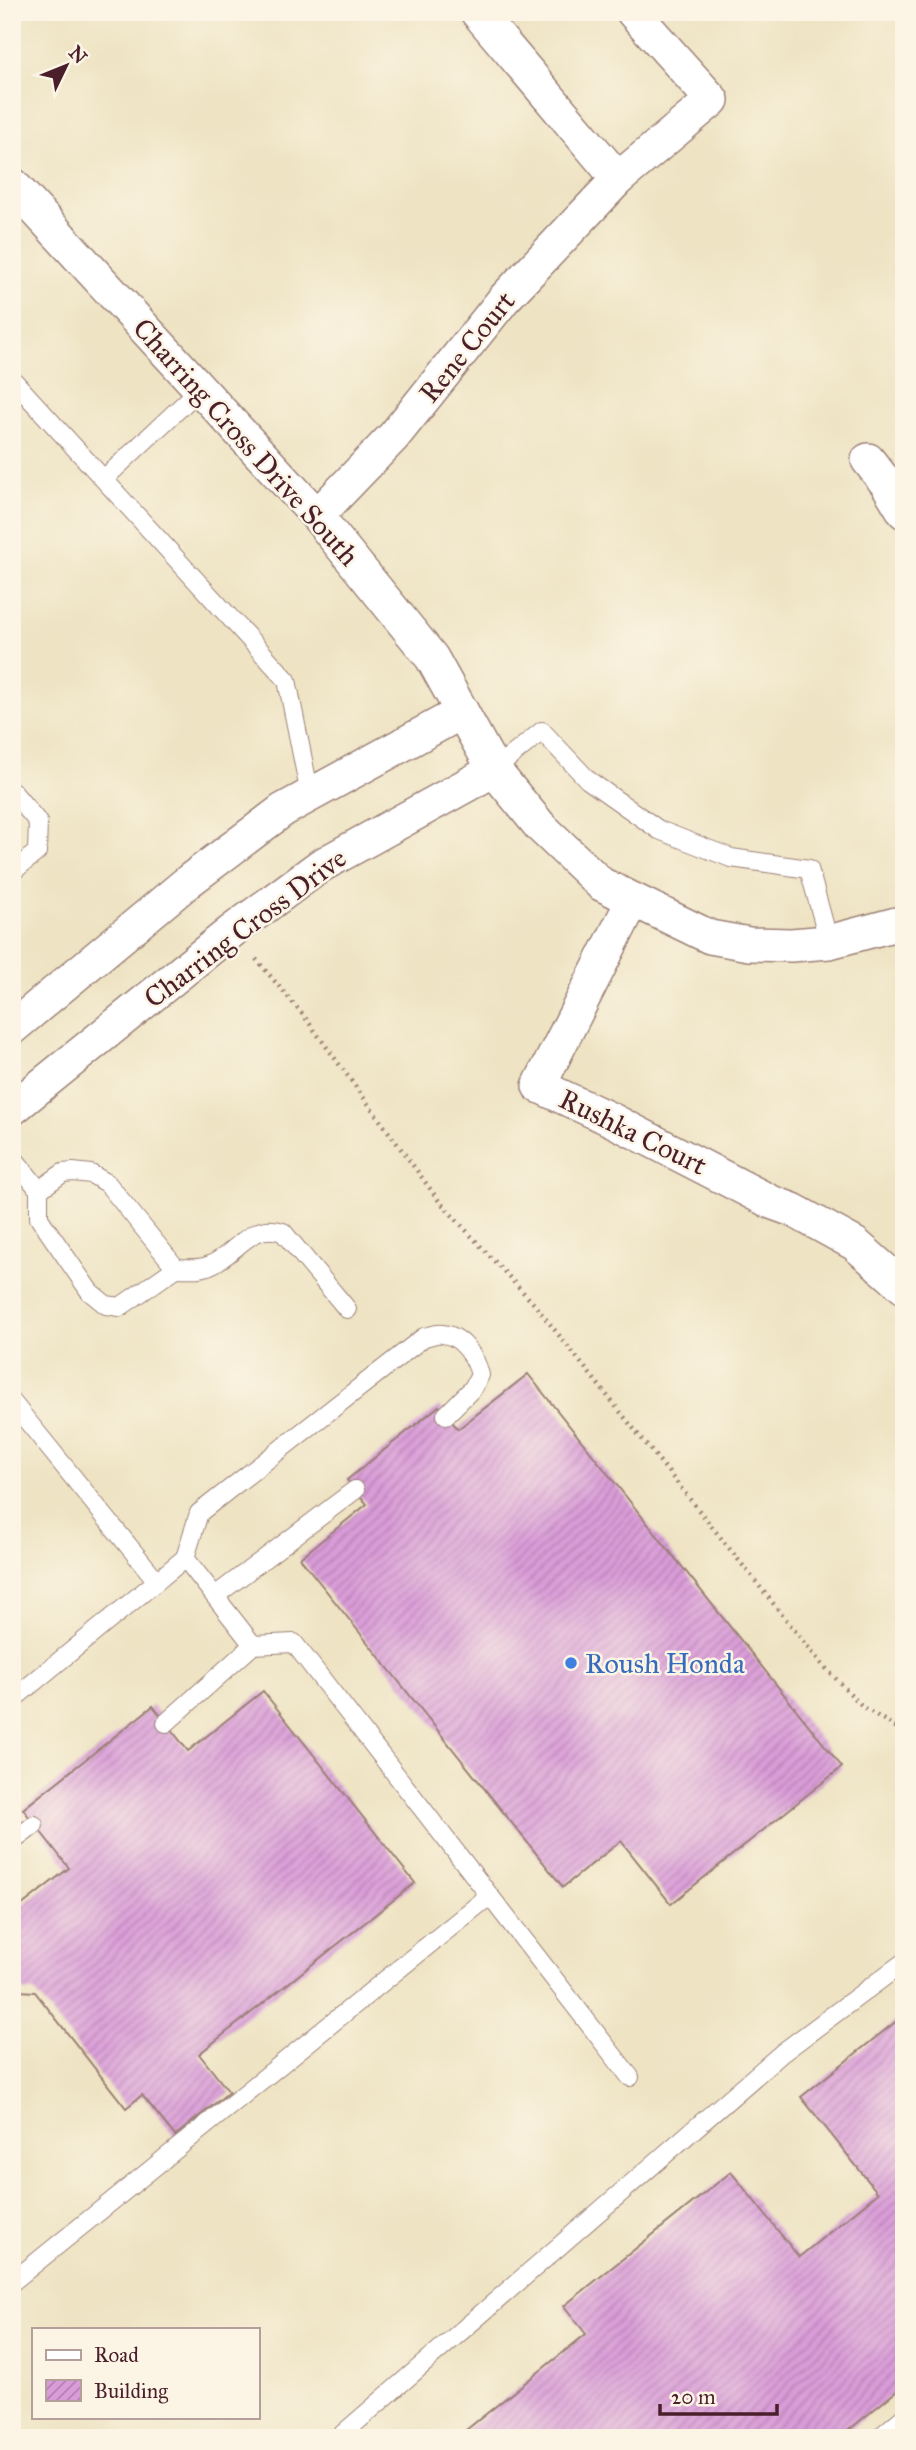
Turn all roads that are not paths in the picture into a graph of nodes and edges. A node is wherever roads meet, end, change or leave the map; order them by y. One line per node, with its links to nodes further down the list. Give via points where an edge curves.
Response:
1 (477, 12): 3 (street)
2 (633, 12): 3 (street, Rene Court, via 712,100)
3 (618, 179): 10 (street, Rene Court, via 504,299 394,436)
4 (12, 184): 6 (street, Charring Cross Drive South)
5 (12, 379): 8 (lane)
6 (200, 389): 8 (lane); 10 (street, Charring Cross Drive South)
7 (868, 460): 9 (street)
8 (104, 479): 14 (lane, via 288,680)
9 (904, 512)
10 (317, 516): 11 (street, Charring Cross Drive South, via 432,658)
11 (462, 712): 12 (street, Charring Cross Drive South); 14 (street)
12 (494, 770): 16 (street, Charring Cross Drive South, via 540,826 601,884); 18 (lane, via 542,731 588,780 659,830 731,858 809,869); 20 (street, Charring Cross Drive, via 320,866)
13 (12, 791): 15 (lane, via 38,822 37,852)
14 (310, 795): 19 (street, via 190,880)
15 (12, 872)
16 (633, 900): 18 (street, Charring Cross Drive South, via 710,937 748,944); 24 (street, Rushka Court, via 539,1086 855,1244)
17 (904, 922): 18 (street, Charring Cross Drive South)
18 (829, 942)
19 (12, 1028)
20 (12, 1109)
21 (12, 1156): 22 (lane)
22 (39, 1190): 23 (lane, via 62,1173 91,1174 107,1183); 23 (lane, via 39,1218 90,1292 106,1305 120,1307)
23 (176, 1268): 25 (lane, via 214,1264 258,1230 273,1229 283,1232)
24 (904, 1287)
25 (347, 1309)
26 (12, 1402): 30 (lane)
27 (446, 1415): 29 (lane, via 480,1375 476,1360 463,1344 443,1334 424,1337 199,1513)
28 (355, 1490): 31 (lane)
29 (185, 1558): 30 (lane); 31 (lane)
30 (157, 1581): 33 (lane)
31 (215, 1596): 32 (lane)
32 (253, 1645): 34 (lane); 37 (lane, via 294,1643)
33 (12, 1700)
34 (166, 1723)
35 (34, 1825): 36 (lane)
36 (12, 1842)
37 (489, 1896): 39 (lane); 40 (lane)
38 (904, 1962): 42 (lane, via 782,2053)
39 (631, 2077)
40 (12, 2282)
41 (904, 2417): 43 (lane)
42 (338, 2438)
43 (879, 2438)

